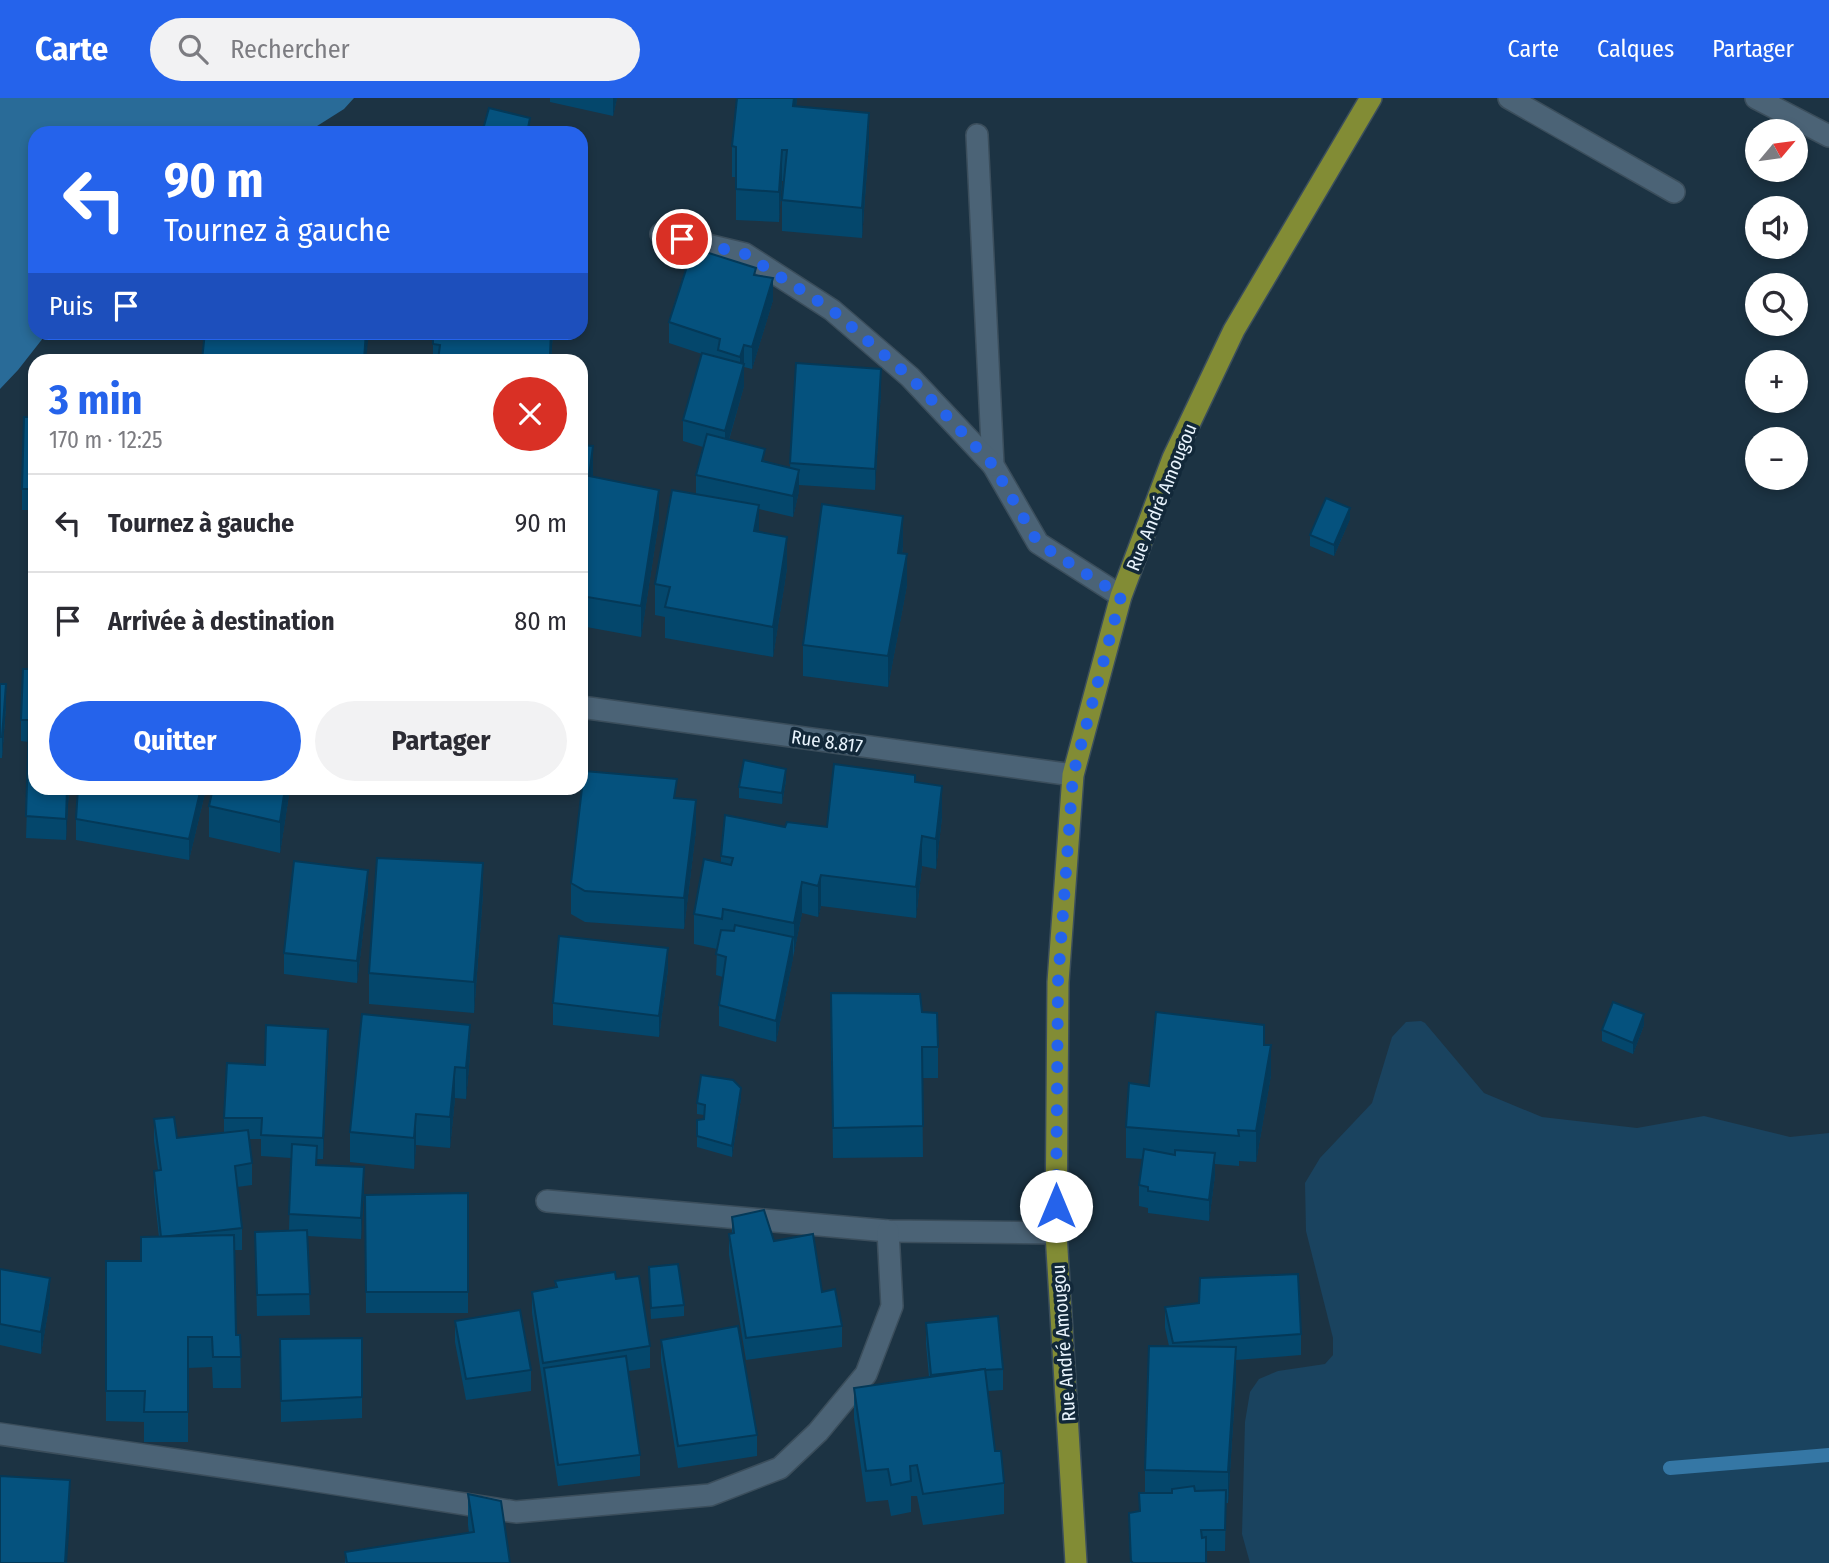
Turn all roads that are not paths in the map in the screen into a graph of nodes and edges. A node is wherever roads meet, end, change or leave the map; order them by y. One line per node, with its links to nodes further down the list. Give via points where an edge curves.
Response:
1 (1371, 98): 9 (main road, Rue André Amougou, via 1234,330 1173,458)
2 (1509, 98): 6 (street)
3 (1756, 98): 5 (street)
4 (977, 135): 8 (street)
5 (1829, 136)
6 (1674, 192)
7 (661, 234): 8 (street, via 745,254 832,310 910,377)
8 (993, 465): 9 (street, via 1038,543)
9 (1121, 596): 11 (main road, Rue André Amougou)
10 (588, 708): 11 (street, Rue 8.817)
11 (1073, 775): 14 (main road, Rue André Amougou, via 1058,982)
12 (547, 1202): 13 (street)
13 (888, 1231): 14 (street); 15 (street, via 892,1306 866,1374 818,1432 780,1468 710,1495 516,1512)
14 (1056, 1233): 16 (main road, Rue André Amougou)
15 (0, 1434)
16 (1076, 1563)

